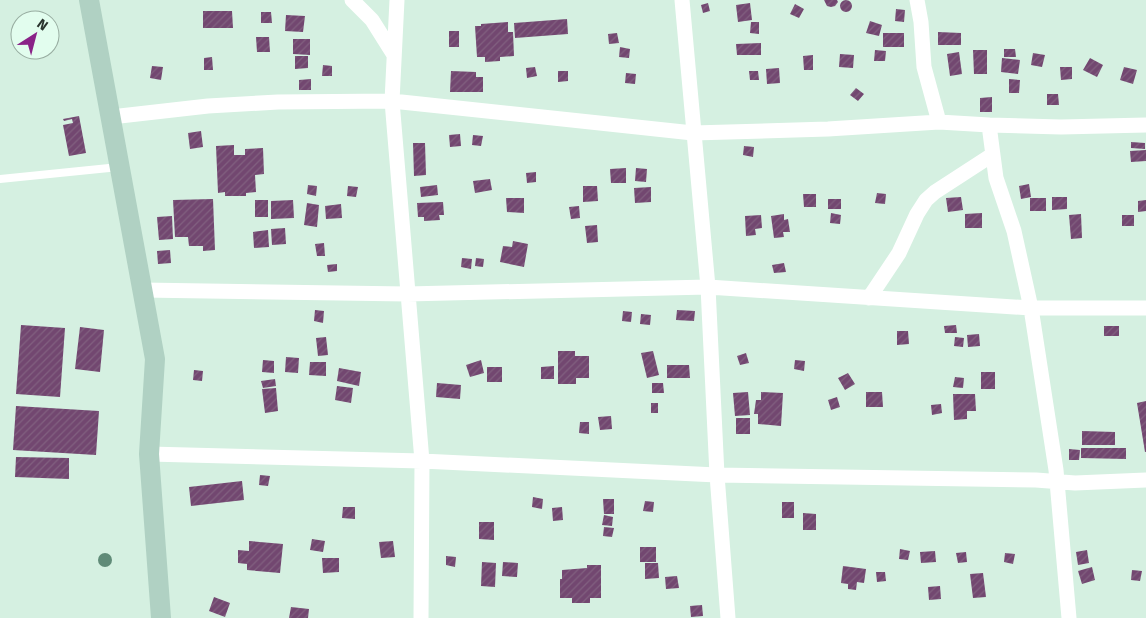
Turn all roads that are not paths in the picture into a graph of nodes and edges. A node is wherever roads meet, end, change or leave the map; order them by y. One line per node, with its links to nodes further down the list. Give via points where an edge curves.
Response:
1 (352, 0): 6 (street, via 372,20)
2 (397, 0): 6 (street)
3 (682, 0): 12 (street)
4 (917, 0): 9 (street, via 924,67)
5 (93, 3): 8 (street)
6 (394, 55): 7 (street)
7 (392, 101): 8 (street, via 216,105); 12 (street); 18 (street)
8 (111, 117): 14 (street)
9 (939, 122): 10 (street); 12 (street)
10 (989, 125): 11 (street); 13 (street)
11 (1146, 125)
12 (693, 132): 16 (street)
13 (992, 154): 19 (street, via 926,200 899,253); 20 (street, via 996,178 1014,231)
14 (119, 167): 15 (lane); 17 (street)
15 (0, 180)
16 (708, 287): 18 (street); 19 (street); 24 (street)
17 (142, 290): 18 (street); 22 (street, via 155,359)
18 (407, 294): 23 (street)
19 (870, 298): 20 (street)
20 (1030, 308): 21 (street); 29 (street, via 1056,470)
21 (1146, 308)
22 (149, 454): 23 (street); 26 (street)
23 (422, 461): 24 (street); 27 (street)
24 (717, 475): 25 (street, via 1075,483); 28 (street)
25 (1146, 480)
26 (161, 618)
27 (421, 618)
28 (728, 618)
29 (1069, 618)

